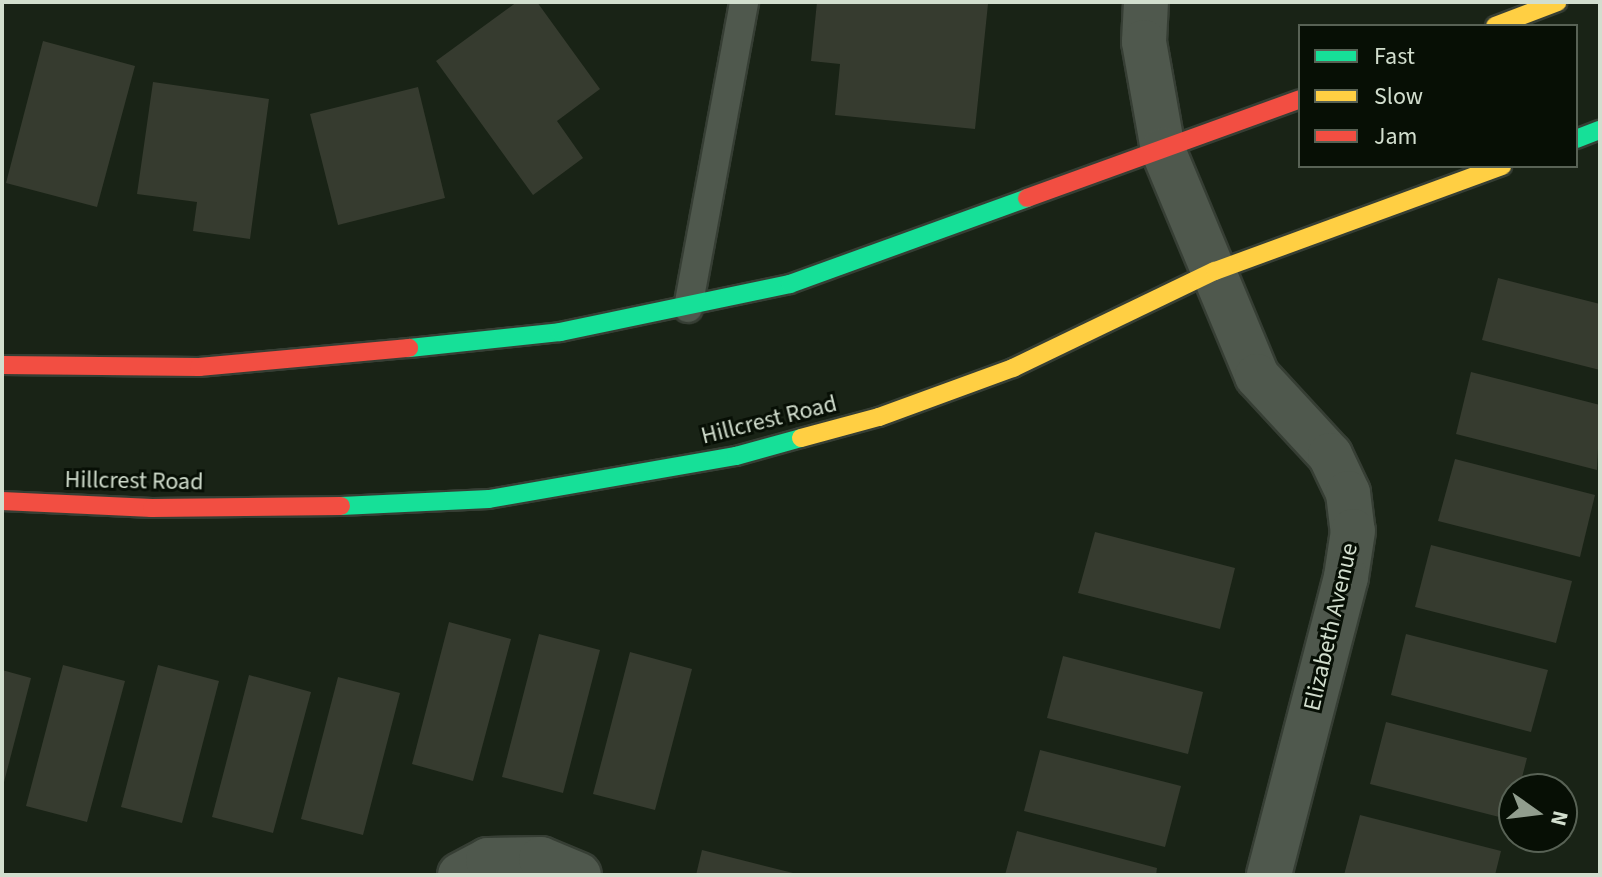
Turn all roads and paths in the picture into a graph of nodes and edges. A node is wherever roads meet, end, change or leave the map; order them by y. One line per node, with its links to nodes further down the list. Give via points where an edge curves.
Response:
1 (744, 2): 11 (lane)
2 (1146, 2): 8 (street, Elizabeth Avenue, via 1144,42)
3 (1558, 2): 4 (main road)
4 (1500, 24)
5 (1298, 100): 8 (main road)
6 (1600, 130): 7 (main road)
7 (1578, 138)
8 (1163, 150): 10 (street, Elizabeth Avenue); 11 (main road, via 790,284)
9 (1497, 168): 10 (main road, Hillcrest Road)
10 (1215, 271): 13 (main road, Hillcrest Road, via 1013,368 879,417 736,456 489,499 395,506 152,508); 16 (street, Elizabeth Avenue, via 1257,376 1330,455 1348,493 1353,531 1346,577)
11 (688, 308): 12 (main road, via 560,332 335,356 199,367)
12 (2, 365)
13 (2, 501)
14 (460, 875): 15 (street, via 488,860 541,859)
15 (579, 875)
16 (1269, 875)

